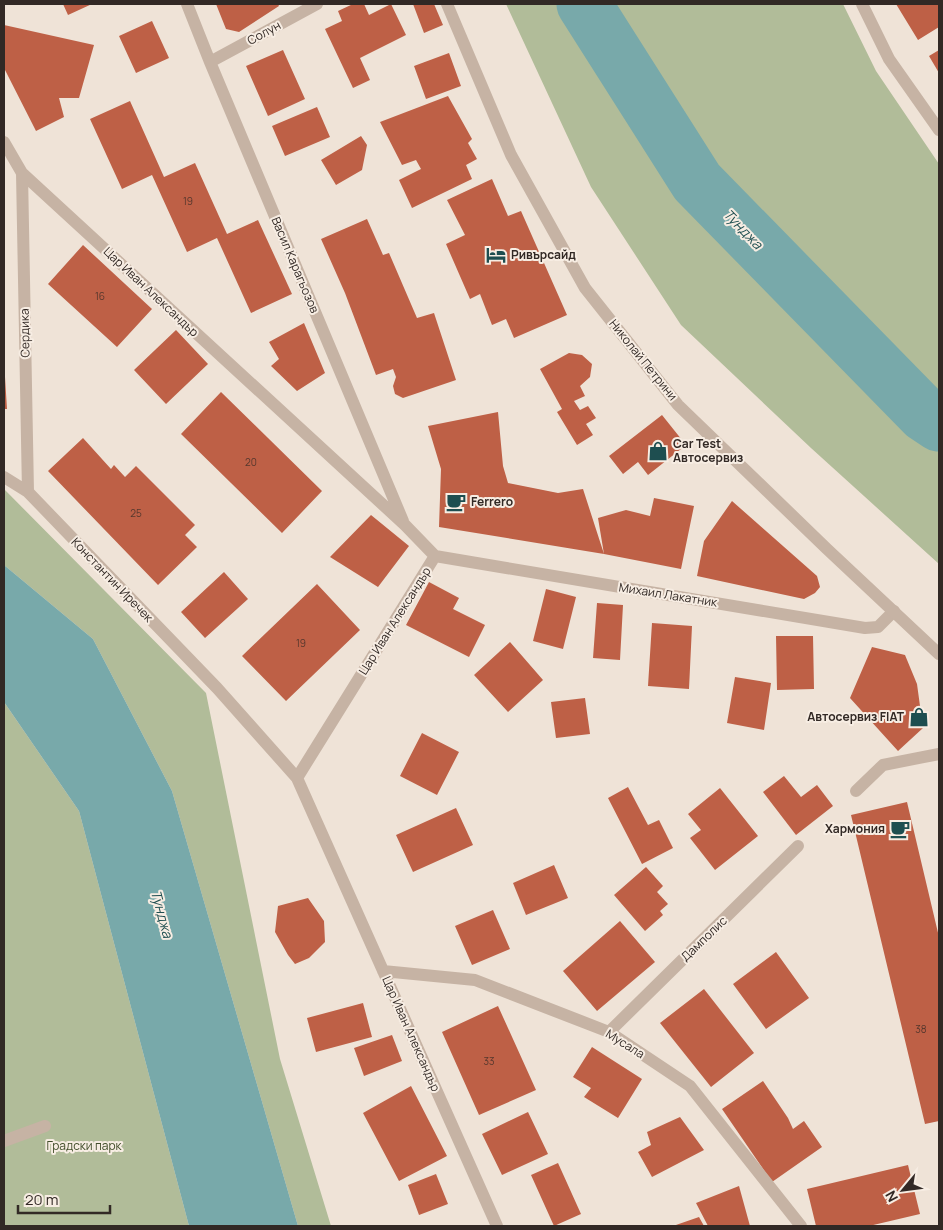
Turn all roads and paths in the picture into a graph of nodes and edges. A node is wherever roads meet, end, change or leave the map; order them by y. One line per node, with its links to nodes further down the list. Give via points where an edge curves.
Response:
1 (188, 4): 5 (street, Васил Карагьозов)
2 (317, 4): 5 (street, Солун)
3 (447, 4): 13 (street, Николай Петрини, via 511,155 585,288 678,405)
4 (862, 4): 6 (street, via 889,59)
5 (210, 62): 11 (street, Васил Карагьозов)
6 (939, 130)
7 (4, 142): 8 (street, Цар Иван Александър)
8 (22, 173): 10 (street, Сердика); 11 (street, Цар Иван Александър)
9 (4, 477): 10 (street, Константин Иречек)
10 (28, 492): 16 (street, Константин Иречек, via 217,688)
11 (405, 525): 12 (street, Цар Иван Александър)
12 (435, 556): 13 (street, Михаил Лакатник, via 865,628 878,627); 16 (street, Цар Иван Александър)
13 (894, 611): 14 (street, Николай Петрини)
14 (936, 651)
15 (939, 754): 17 (street, via 883,765)
16 (297, 778): 19 (street, Цар Иван Александър)
17 (856, 791)
18 (798, 846): 20 (street, Дамполис)
19 (383, 971): 20 (street, Мусала, via 475,980); 23 (street, Цар Иван Александър)
20 (609, 1032): 24 (street, Мусала, via 690,1086)
21 (45, 1126): 22 (street)
22 (4, 1141)
23 (497, 1226)
24 (801, 1226)

